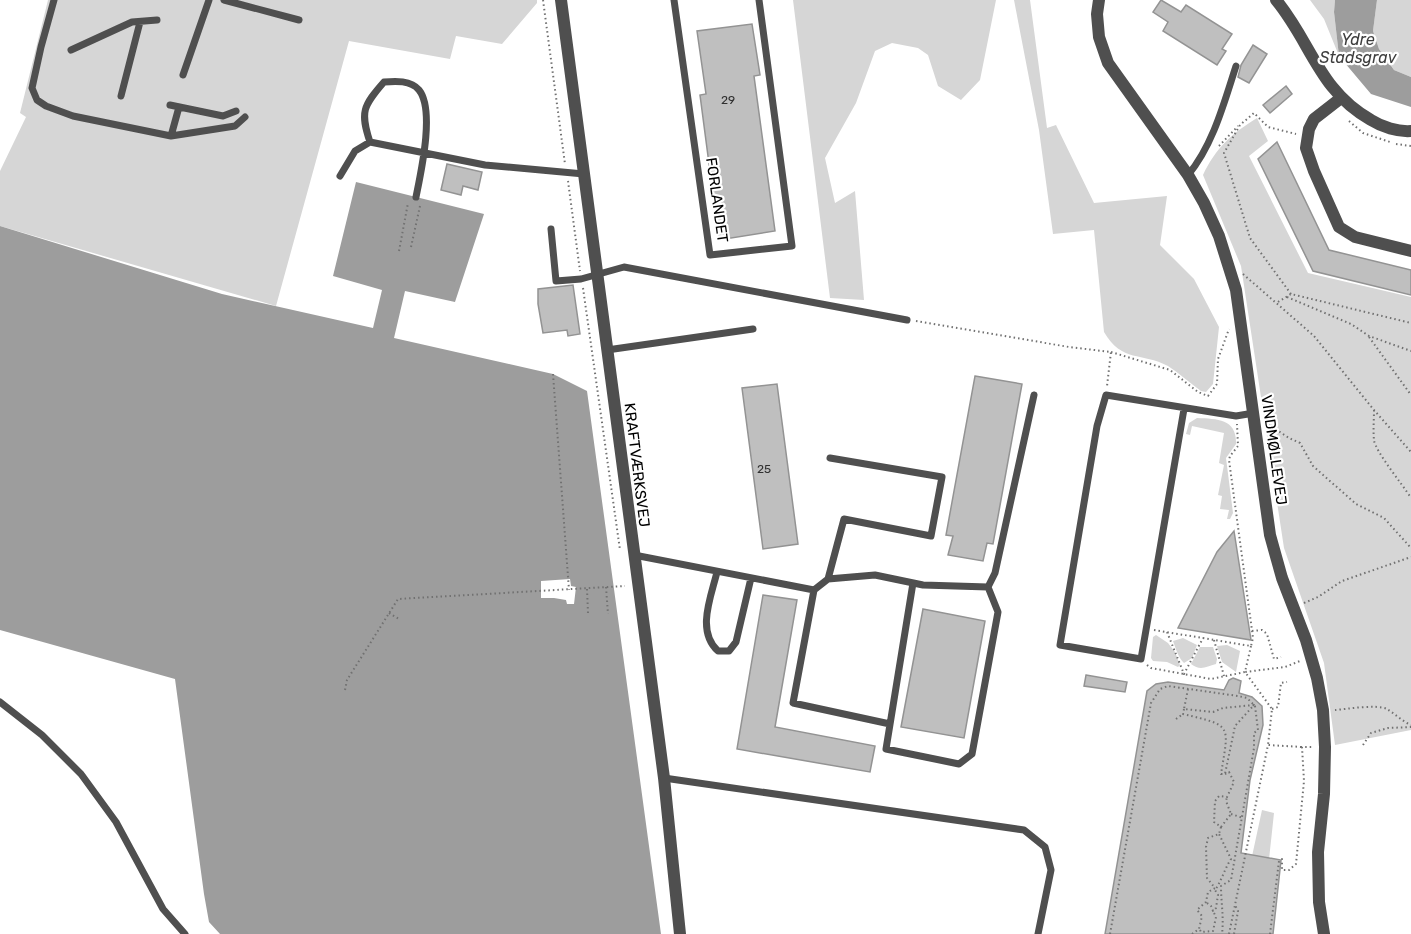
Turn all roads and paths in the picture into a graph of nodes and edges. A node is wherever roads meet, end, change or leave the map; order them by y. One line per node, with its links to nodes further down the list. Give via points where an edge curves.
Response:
1 (54, 0): 23 (lane, via 32,88 37,100 73,116)
2 (209, 0): 15 (lane)
3 (224, 0): 11 (lane)
4 (543, 0): 27 (path)
5 (561, 0): 28 (street, KRAFTVÆRKSVEJ)
6 (674, 0): 7 (lane, FORLANDET, via 710,255 792,246)
7 (759, 0)
8 (1099, 0): 29 (street, VINDMØLLEVEJ, via 1099,37 1108,63)
9 (1276, 0): 17 (street)
10 (157, 20): 12 (lane)
11 (299, 20)
12 (140, 22): 13 (lane, via 132,22); 16 (lane)
13 (71, 50)
14 (1236, 66): 29 (lane, via 1201,159)
15 (183, 75)
16 (122, 96)
17 (1341, 99): 22 (street, via 1379,125); 24 (street, via 1314,119)
18 (170, 105): 19 (lane)
19 (179, 107): 20 (lane, via 223,116); 23 (lane)
20 (236, 111)
21 (245, 117): 23 (lane, via 235,126)
22 (1411, 131)
23 (171, 136)
24 (1307, 136): 35 (street, via 1306,148 1314,171 1339,226 1355,237); 39 (path, via 1268,127 1254,113 1240,124 1224,153 1250,238)
25 (370, 142): 26 (lane); 26 (lane, via 362,119 369,99 384,82 399,80 418,88 426,101); 30 (lane, via 355,151)
26 (425, 152): 27 (lane, via 484,165); 31 (lane)
27 (566, 172): 28 (lane); 38 (path)
28 (584, 174): 36 (street, KRAFTVÆRKSVEJ)
29 (1188, 175): 37 (street, VINDMØLLEVEJ, via 1219,236)
30 (340, 176)
31 (416, 197): 33 (path); 34 (path)
32 (552, 230): 38 (lane, via 556,281)
33 (411, 247)
34 (399, 251)
35 (1411, 251)
36 (597, 274): 38 (lane); 42 (lane, via 624,267); 47 (street, KRAFTVÆRKSVEJ)
37 (1232, 277): 41 (path, via 1244,273); 56 (street, VINDMØLLEVEJ)
38 (582, 279): 62 (path)
39 (1292, 294): 40 (path); 43 (path)
40 (1287, 297): 41 (path); 45 (path, via 1351,324)
41 (1278, 302): 55 (path, via 1314,336)
42 (907, 320): 49 (path)
43 (1411, 323)
44 (753, 329): 47 (lane)
45 (1369, 336): 48 (path); 53 (path)
46 (1232, 337): 49 (path, via 1231,326 1218,359 1217,384 1208,396 1198,393 1170,370)
47 (607, 351): 63 (street, KRAFTVÆRKSVEJ)
48 (1411, 351)
49 (1111, 352): 52 (path)
50 (553, 374): 73 (path)
51 (1034, 395): 70 (lane, via 995,573)
52 (1106, 395): 54 (lane); 88 (lane, via 1097,426 1060,645)
53 (1411, 395)
54 (1185, 409): 57 (lane); 80 (lane)
55 (1374, 410): 58 (path); 60 (path, via 1376,449)
56 (1254, 413): 57 (lane); 61 (path, via 1274,430 1300,443 1313,466 1356,504 1384,518); 75 (street, VINDMØLLEVEJ, via 1270,535)
57 (1236, 416): 81 (path, via 1238,446 1229,460)
58 (1411, 452)
59 (830, 458): 67 (lane, via 942,477 931,536 844,519)
60 (1411, 498)
61 (1411, 548)
62 (621, 555)
63 (634, 555): 65 (lane); 111 (street, KRAFTVÆRKSVEJ)
64 (1411, 557): 75 (path, via 1342,581)
65 (717, 572): 66 (lane); 66 (lane, via 705,628 710,644 718,651 729,651 736,642)
66 (751, 578): 74 (lane)
67 (828, 579): 68 (lane, via 875,575); 74 (lane)
68 (913, 583): 70 (lane); 104 (lane)
69 (625, 586): 71 (path)
70 (988, 587): 104 (lane, via 998,612 972,754 959,764 886,748)
71 (606, 588): 72 (path); 78 (path)
72 (586, 589): 73 (path); 77 (path)
73 (569, 590): 76 (path, via 398,599)
74 (814, 590): 104 (lane, via 793,703)
75 (1294, 608): 101 (street, VINDMØLLEVEJ)
76 (389, 613): 79 (path); 96 (path, via 347,680)
77 (588, 613)
78 (608, 614)
79 (399, 619)
80 (1146, 628): 82 (path); 88 (lane)
81 (1252, 631): 85 (path); 87 (path, via 1267,634 1274,659)
82 (1167, 632): 83 (path); 92 (path)
83 (1203, 638): 84 (path); 92 (path)
84 (1214, 639): 85 (path); 93 (path)
85 (1251, 646): 91 (path)
86 (1298, 652): 89 (path)
87 (1281, 657)
88 (1141, 659): 92 (path, via 1151,668)
89 (1300, 660): 90 (path); 91 (path, via 1286,667)
90 (1302, 668)
91 (1245, 672): 93 (path); 100 (path)
92 (1185, 674): 93 (path, via 1211,679)
93 (1224, 676)
94 (1287, 682): 100 (path, via 1281,683 1278,707)
95 (1188, 689): 98 (path, via 1247,698); 99 (path); 127 (path, via 1160,689 1151,703)
96 (345, 690)
97 (0, 702): 124 (lane, via 42,735 81,774 116,822 163,909)
98 (1254, 705): 99 (path, via 1213,712); 110 (path, via 1235,726); 114 (path, via 1258,730 1253,738)
99 (1184, 709): 102 (path)
100 (1272, 709): 107 (path)
101 (1323, 710): 105 (path, via 1386,708); 133 (street, VINDMØLLEVEJ, via 1324,794 1318,852)
102 (1183, 714): 103 (path); 110 (path, via 1219,723 1224,729 1221,774)
103 (1176, 719)
104 (890, 724)
105 (1411, 726): 108 (path, via 1371,733)
106 (1313, 739): 109 (path)
107 (1268, 745): 120 (path); 132 (path, via 1302,748 1304,781 1296,864 1282,870 1282,859 1279,861)
108 (1364, 745)
109 (1314, 755)
110 (1225, 774): 112 (path, via 1229,772 1234,782)
111 (664, 778): 125 (street, KRAFTVÆRKSVEJ); 126 (lane, via 1024,830 1045,847 1051,870)
112 (1227, 797): 113 (path); 115 (path, via 1219,796 1215,801 1214,822)
113 (1231, 814): 114 (path); 115 (path)
114 (1243, 819): 118 (path, via 1231,880 1221,886)
115 (1221, 827): 116 (path)
116 (1219, 834): 117 (path, via 1232,860); 117 (path, via 1208,838 1206,847 1207,878)
117 (1216, 890): 118 (path); 119 (path, via 1208,892); 121 (path)
118 (1221, 892): 129 (path)
119 (1206, 902): 121 (path); 122 (path, via 1197,910 1202,916)
120 (1234, 902): 130 (path); 131 (path, via 1238,911)
121 (1213, 910): 123 (path, via 1216,917)
122 (1199, 929): 123 (path); 128 (path)
123 (1210, 933)
124 (185, 934)
125 (680, 934)
126 (1038, 934)
127 (1110, 934)
128 (1192, 934)
129 (1222, 934)
130 (1229, 934)
131 (1234, 934)
132 (1270, 934)
133 (1324, 934)

